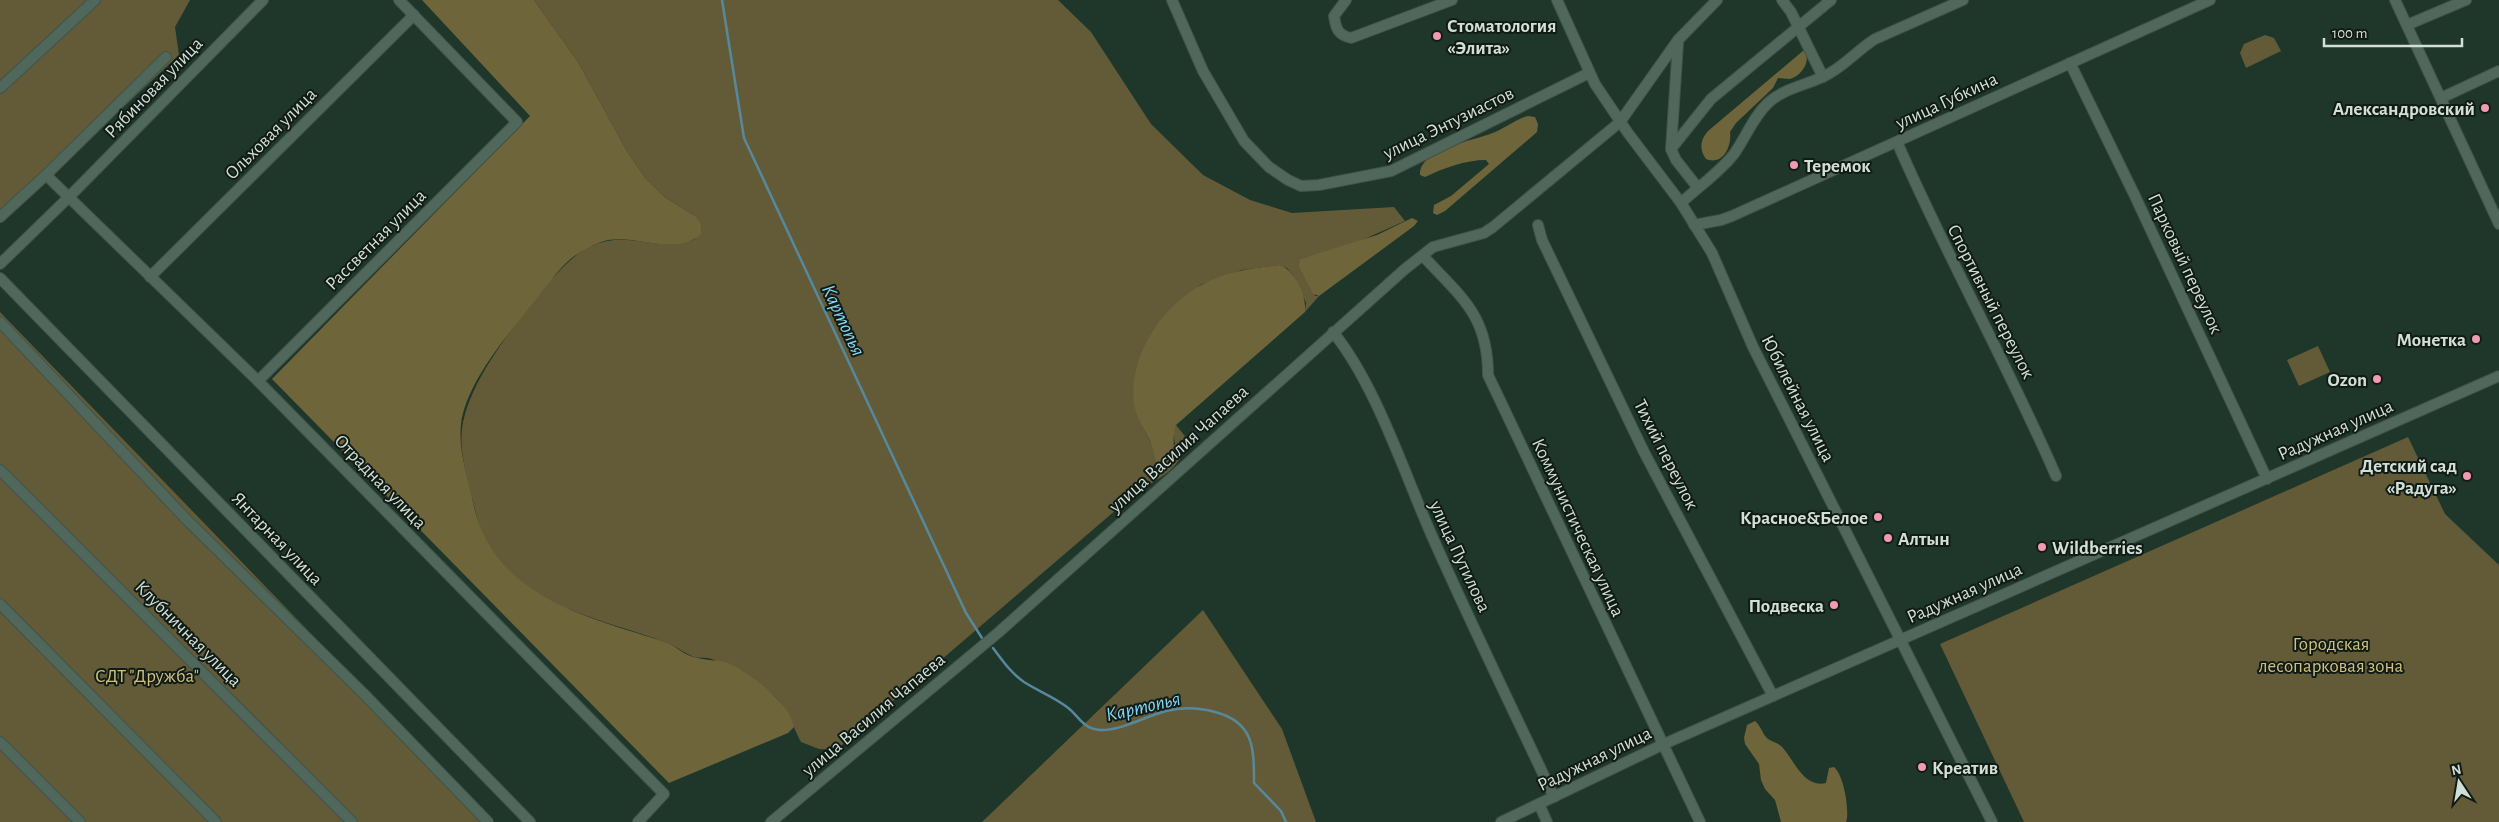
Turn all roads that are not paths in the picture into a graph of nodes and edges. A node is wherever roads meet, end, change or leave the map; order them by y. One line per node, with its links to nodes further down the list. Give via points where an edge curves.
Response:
1 (95, 0): 24 (street)
2 (263, 0): 31 (street, Рябиновая улица)
3 (399, 0): 15 (street)
4 (1172, 0): 22 (street, улица Энтузиастов, via 1203,71 1244,142 1269,167 1301,186 1391,171)
5 (1346, 0): 6 (street, via 1334,16 1336,29 1351,38)
6 (1452, 0)
7 (1557, 0): 22 (street, Юбилейная улица)
8 (1717, 0): 18 (street)
9 (1782, 0): 17 (street)
10 (1830, 0): 17 (street)
11 (1963, 0): 23 (street, via 1875,39)
12 (2210, 0): 20 (street, улица Губкина)
13 (2395, 0): 16 (street)
14 (2466, 0): 16 (street)
15 (414, 15): 40 (street, Ольховая улица); 45 (street, Рассветная улица, via 517,122)
16 (2407, 25): 25 (street)
17 (1797, 26): 23 (street); 28 (street, via 1711,99)
18 (1678, 40): 26 (street); 28 (street)
19 (166, 57): 29 (street)
20 (2070, 63): 27 (street, улица Губкина); 48 (street, Парковый переулок)
21 (2499, 71): 25 (street)
22 (1589, 73): 26 (street, Юбилейная улица)
23 (1823, 77): 30 (street, via 1781,94 1768,103 1756,116 1734,153)
24 (0, 88)
25 (2441, 98): 33 (street)
26 (1620, 122): 32 (street, Юбилейная улица); 38 (street, улица Василия Чапаева, via 1493,227 1484,233 1433,247)
27 (1897, 142): 37 (street, улица Губкина, via 1721,220); 47 (street, Спортивный переулок)
28 (1671, 149): 30 (street)
29 (46, 175): 31 (street, Отрадная улица); 34 (street)
30 (1698, 188): 32 (street)
31 (68, 198): 39 (street, Рябиновая улица); 40 (street, Отрадная улица)
32 (1681, 203): 37 (street, Юбилейная улица)
33 (2495, 204): 35 (street)
34 (0, 217)
35 (2499, 224)
36 (1538, 225): 51 (street, Тихий переулок, via 1542,240 1644,452)
37 (1694, 225): 50 (street, Юбилейная улица, via 1712,253 1753,347)
38 (1422, 256): 43 (street, улица Василия Чапаева); 53 (street, Коммунистическая улица, via 1474,312 1483,332 1488,375)
39 (0, 264)
40 (150, 276): 45 (street, Отрадная улица)
41 (0, 278): 60 (street, Янтарная улица)
42 (0, 322): 59 (street, via 186,519 364,694)
43 (1333, 332): 54 (street, улица Путилова, via 1346,348 1376,405 1433,538); 62 (street, улица Василия Чапаева, via 999,632)
44 (2499, 376): 48 (street, Радужная улица)
45 (258, 381): 61 (street, Отрадная улица, via 664,794)
46 (0, 470): 58 (street, Клубничная улица)
47 (2056, 476)
48 (2267, 478): 50 (street, Радужная улица)
49 (0, 604): 57 (street)
50 (1901, 639): 51 (street, Радужная улица); 66 (street, Юбилейная улица)
51 (1773, 696): 53 (street, Радужная улица)
52 (0, 742): 56 (street)
53 (1664, 744): 54 (street, Радужная улица); 65 (street, Коммунистическая улица)
54 (1554, 797): 55 (street, Радужная улица)
55 (1539, 804): 63 (street, Радужная улица); 64 (street)
56 (80, 822)
57 (216, 822)
58 (352, 822)
59 (488, 822)
60 (530, 822)
61 (638, 822)
62 (771, 822)
63 (1501, 822)
64 (1546, 822)
65 (1700, 822)
66 (1992, 822)

